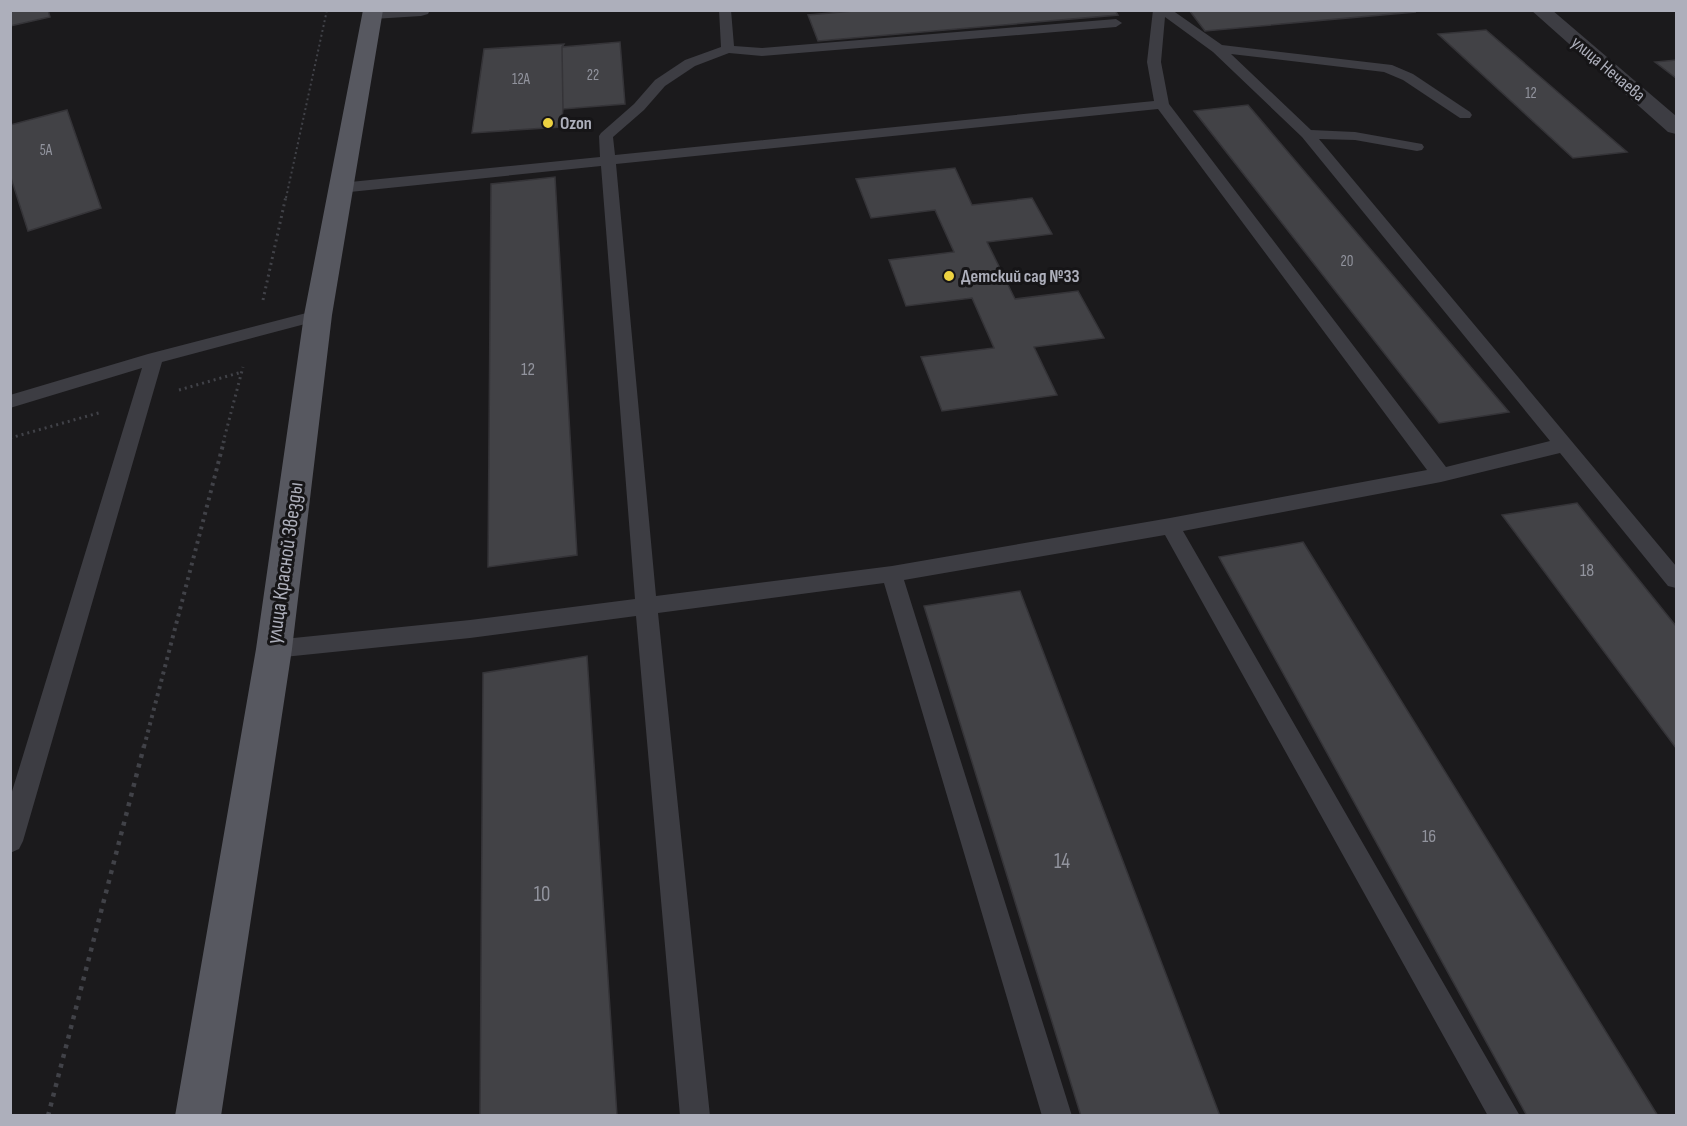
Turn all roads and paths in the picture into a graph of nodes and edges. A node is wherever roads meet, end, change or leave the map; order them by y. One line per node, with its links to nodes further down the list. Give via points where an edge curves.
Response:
1 (327, 10): 18 (path, via 267,287)
2 (421, 10): 6 (street)
3 (725, 10): 8 (lane)
4 (1161, 10): 9 (lane); 10 (lane, via 1154,62)
5 (1540, 10): 12 (street, улица Нечаева)
6 (373, 12): 16 (main road, улица Красной Звезды)
7 (1116, 23): 8 (lane, via 762,52)
8 (728, 49): 15 (lane, via 690,63 660,83 606,136)
9 (1218, 49): 11 (lane, via 1387,68 1408,77); 13 (lane)
10 (1162, 104): 15 (lane); 22 (lane)
11 (1465, 115)
12 (1677, 127)
13 (1307, 134): 14 (lane, via 1355,136); 21 (lane)
14 (1417, 147)
15 (608, 161): 16 (lane); 26 (lane)
16 (340, 188): 17 (main road, улица Красной Звезды)
17 (318, 315): 18 (lane); 27 (main road, улица Красной Звезды)
18 (252, 332): 19 (lane); 29 (path)
19 (154, 358): 20 (lane); 28 (lane)
20 (10, 402)
21 (1564, 445): 22 (lane); 25 (lane)
22 (1441, 475): 23 (lane)
23 (1170, 526): 24 (lane); 33 (lane)
24 (892, 574): 26 (lane); 32 (lane)
25 (1677, 580)
26 (646, 605): 27 (lane, via 470,629); 31 (lane)
27 (274, 649): 30 (main road, улица Красной Звезды)
28 (10, 841)
29 (48, 1116)
30 (198, 1116)
31 (695, 1116)
32 (1058, 1116)
33 (1505, 1116)

